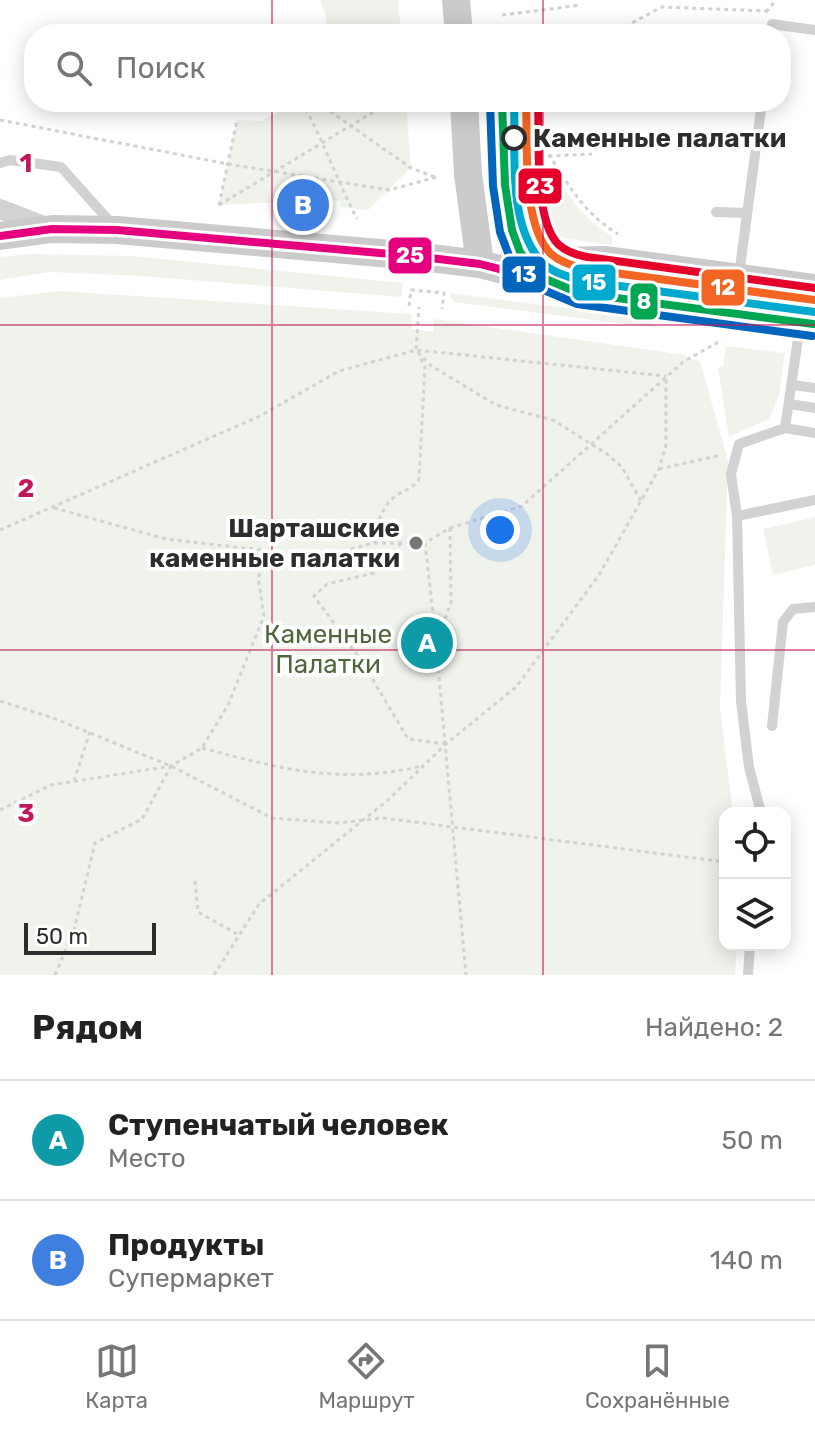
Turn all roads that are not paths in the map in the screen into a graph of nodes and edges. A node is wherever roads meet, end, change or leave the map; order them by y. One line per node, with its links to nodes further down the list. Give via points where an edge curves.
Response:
1 (456, 0): 2 (main road)
2 (458, 24)
3 (791, 27): 4 (lane)
4 (815, 30)
5 (465, 112): 14 (main road)
6 (760, 112): 10 (lane)
7 (0, 163): 12 (lane, via 61,167)
8 (0, 209): 11 (street)
9 (716, 212): 10 (lane)
10 (747, 213): 15 (lane)
11 (52, 229): 12 (main road); 13 (main road)
12 (117, 230): 14 (main road)
13 (0, 236)
14 (480, 264): 15 (main road, via 605,260); 17 (main road, via 600,295)
15 (739, 277): 16 (main road)
16 (815, 288)
17 (808, 324): 18 (lane)
18 (793, 385): 19 (lane); 20 (lane)
19 (815, 388)
20 (790, 404): 21 (lane); 22 (lane)
21 (815, 408)
22 (785, 428): 23 (lane); 25 (lane, via 739,444 731,474)
23 (815, 433)
24 (815, 500): 25 (lane)
25 (737, 516): 28 (lane, via 741,701)
26 (815, 607): 27 (lane, via 793,609 783,622)
27 (772, 726)
28 (759, 807)
29 (750, 951): 30 (lane)
30 (748, 975)

